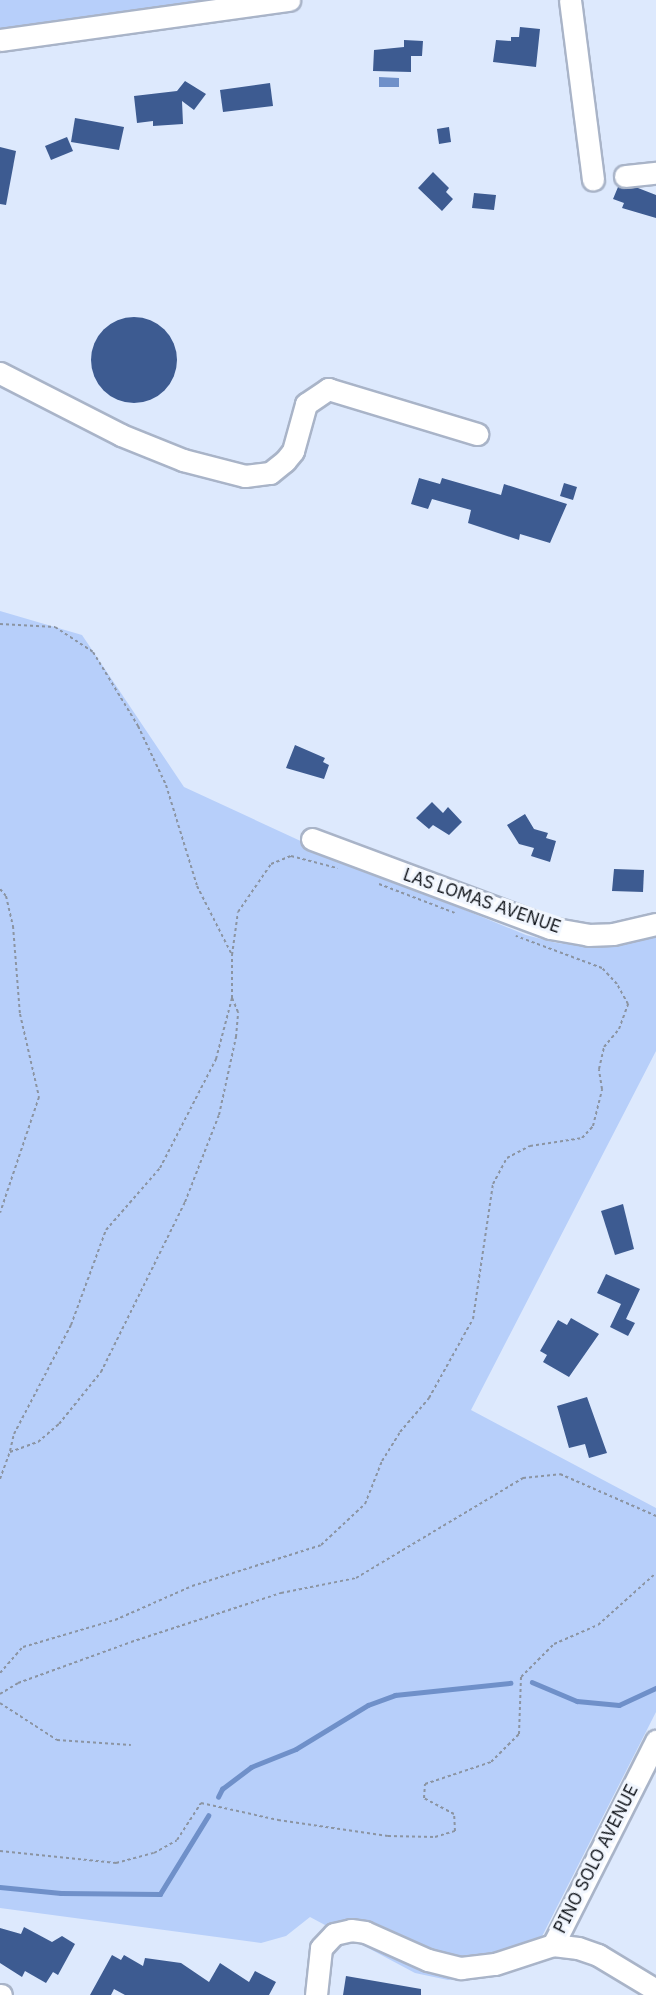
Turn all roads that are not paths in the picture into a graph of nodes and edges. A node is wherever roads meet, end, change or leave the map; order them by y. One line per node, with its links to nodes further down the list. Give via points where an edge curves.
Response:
1 (289, 0): 3 (street)
2 (570, 0): 6 (street)
3 (0, 40)
4 (656, 173): 5 (street)
5 (625, 176)
6 (593, 180)
7 (0, 373): 8 (street, via 121,435 183,460 245,476 270,473 285,461 292,451 306,404 315,394 328,389)
8 (477, 434)
9 (312, 839): 10 (street, LAS LOMAS AVENUE, via 550,928 588,935 613,934)
10 (656, 924)
11 (656, 1741): 12 (street, PINO SOLO AVENUE)
12 (553, 1945): 13 (street, via 598,1955); 14 (street, via 495,1964 461,1968 428,1960 365,1932 351,1930 329,1938 321,1948)
13 (656, 1990)
14 (316, 1995)

